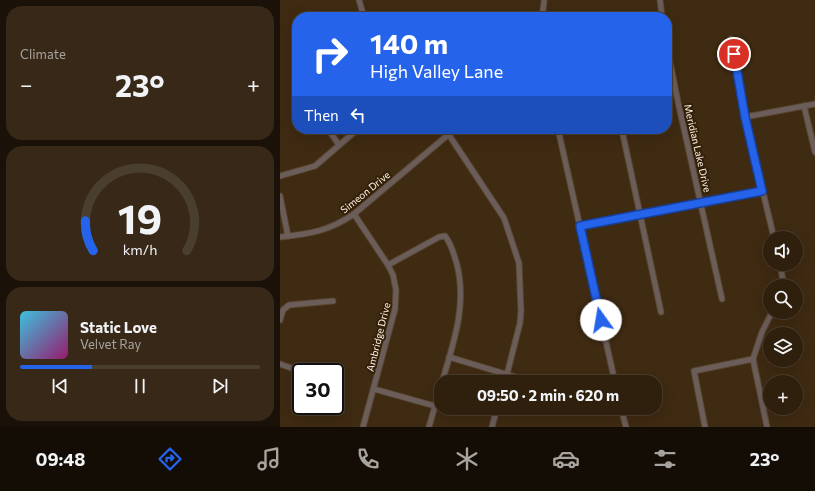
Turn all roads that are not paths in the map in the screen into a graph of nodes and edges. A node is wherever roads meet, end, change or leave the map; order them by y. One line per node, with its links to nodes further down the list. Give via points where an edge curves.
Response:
1 (358, 0): 4 (street)
2 (660, 0): 6 (street)
3 (544, 2): 5 (street)
4 (362, 12)
5 (543, 12)
6 (661, 12)
7 (731, 39): 11 (street)
8 (672, 72): 22 (street, Meridian Lake Drive)
9 (815, 104): 10 (street)
10 (804, 106): 11 (street); 18 (street)
11 (745, 117): 20 (street)
12 (331, 134): 17 (street)
13 (352, 134): 17 (street)
14 (559, 134): 25 (street)
15 (449, 135): 23 (street, Simeon Drive); 40 (street, via 504,218 519,262 520,323)
16 (623, 135): 24 (street)
17 (339, 145): 19 (street, via 315,166)
18 (815, 152)
19 (280, 176)
20 (762, 191): 22 (street); 26 (street)
21 (280, 196): 27 (street)
22 (702, 204): 24 (street); 30 (street, Meridian Lake Drive)
23 (354, 214): 27 (street, Simeon Drive, via 340,224 313,233); 29 (street, Ambridge Drive)
24 (640, 214): 25 (street); 32 (street)
25 (580, 226): 41 (street)
26 (772, 231)
27 (288, 236): 28 (street, Simeon Drive)
28 (280, 237)
29 (388, 265): 35 (street, via 439,237 445,236 450,242 459,269 462,299); 42 (street, Ambridge Drive, via 394,280 396,302)
30 (722, 299)
31 (333, 301): 34 (street, via 289,305 283,310)
32 (661, 312)
33 (768, 319): 36 (street)
34 (280, 320)
35 (449, 357): 39 (street); 40 (street)
36 (753, 359): 51 (street, via 694,371); 52 (street)
37 (280, 364): 38 (street)
38 (292, 368)
39 (444, 375)
40 (507, 375)
41 (613, 375)
42 (374, 389): 43 (street); 47 (street, Ambridge Drive)
43 (434, 406)
44 (434, 410): 48 (street)
45 (495, 415): 49 (street)
46 (623, 415): 50 (street)
47 (363, 427)
48 (429, 427)
49 (492, 427)
50 (626, 427)
51 (704, 427)
52 (767, 427)

